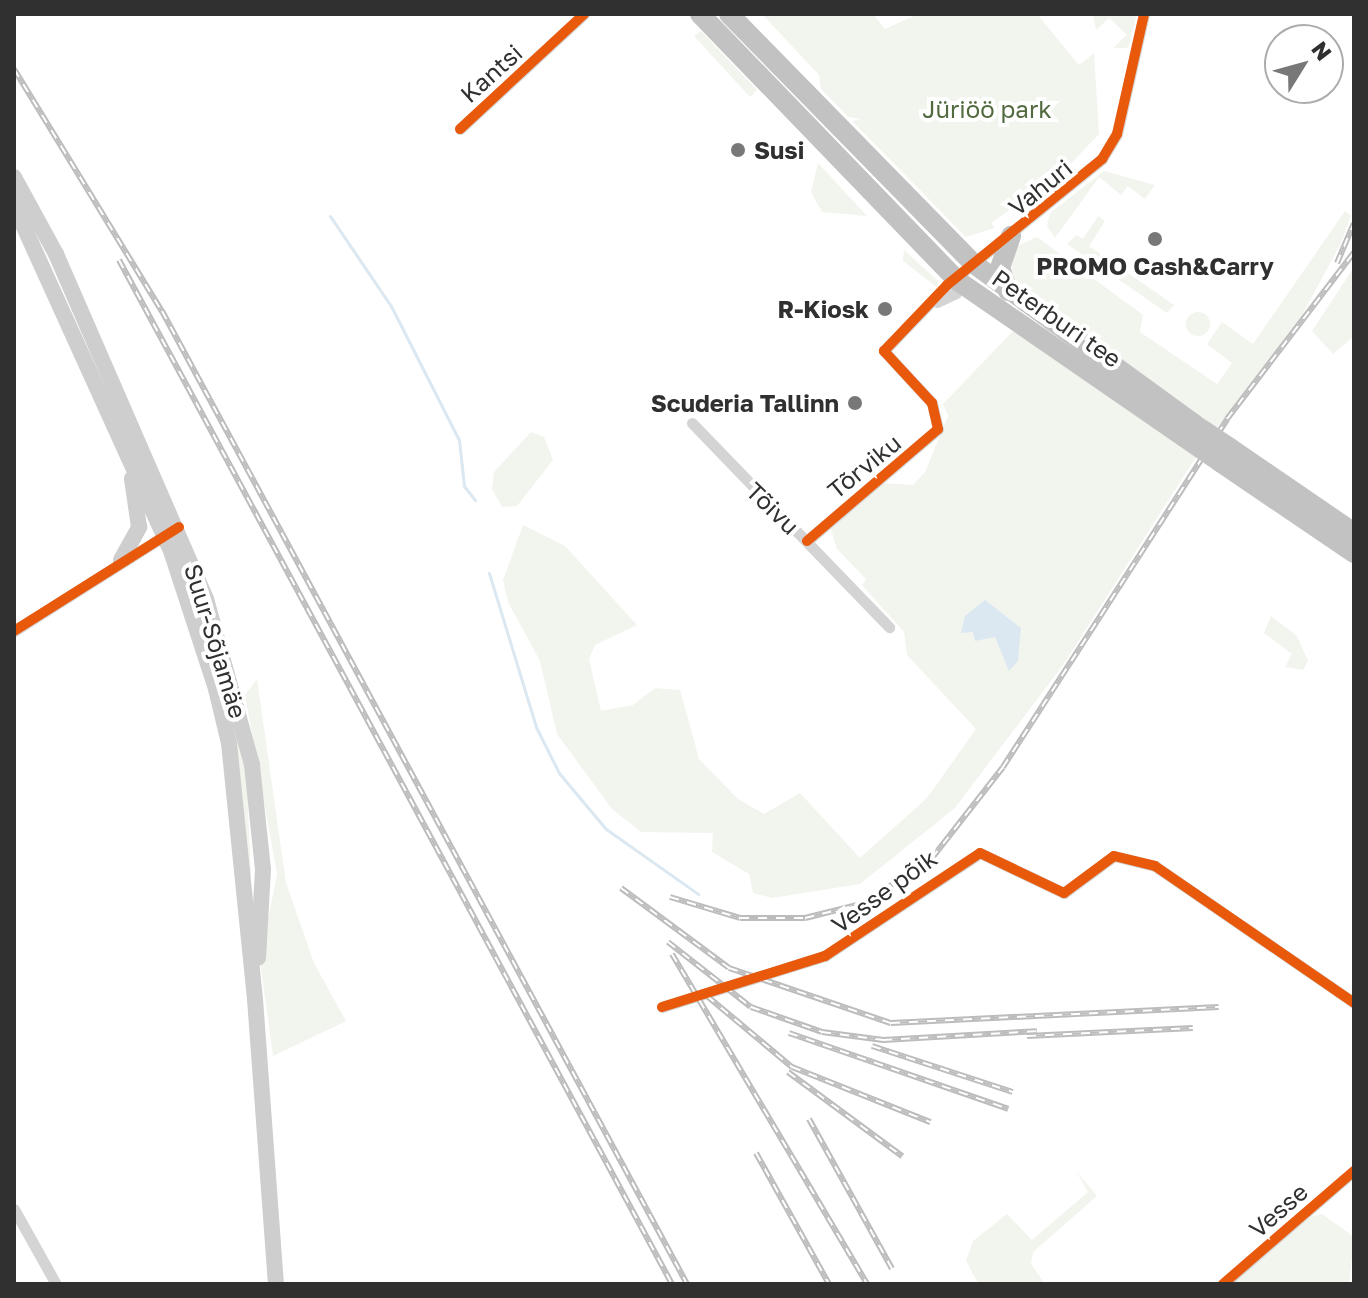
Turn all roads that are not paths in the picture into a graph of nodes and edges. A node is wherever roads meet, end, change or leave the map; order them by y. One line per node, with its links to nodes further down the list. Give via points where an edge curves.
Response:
1 (584, 14): 5 (street, Kantsi)
2 (700, 14): 10 (highway, Peterburi tee)
3 (729, 14): 9 (highway, Peterburi tee)
4 (1144, 14): 8 (street, Vahuri, via 1113,144)
5 (460, 129)
6 (14, 177): 17 (main road, Suur-Sõjamäe)
7 (14, 205): 16 (main road, Suur-Sõjamäe)
8 (1011, 236): 9 (street, Vahuri); 11 (highway, via 1000,268)
9 (974, 264): 10 (street, Vahuri); 11 (highway, Peterburi tee)
10 (958, 281): 12 (street, Vahuri, via 940,291 937,302 884,351); 14 (highway, Peterburi tee)
11 (1008, 291): 14 (highway, Peterburi tee)
12 (938, 418): 19 (street, Tõrviku, via 923,445 897,459)
13 (692, 423): 19 (street, Tõivu)
14 (1189, 431): 15 (highway, Peterburi tee, bridge)
15 (1225, 455): 18 (highway, Peterburi tee); 20 (highway, Peterburi tee)
16 (130, 457): 17 (main road, Suur-Sõjamäe); 21 (main road, via 139,527)
17 (171, 532): 21 (street); 24 (main road, Suur-Sõjamäe, via 252,765); 25 (main road, Suur-Sõjamäe, via 229,743)
18 (1354, 533)
19 (807, 541): 22 (street, Tõivu)
20 (1354, 553)
21 (121, 560): 23 (street)
22 (889, 627)
23 (14, 631)
24 (262, 885): 25 (main road); 26 (main road, Suur-Sõjamäe)
25 (242, 887): 26 (main road, Suur-Sõjamäe)
26 (255, 999): 33 (main road, Suur-Sõjamäe)
27 (1354, 1003): 28 (street, Vesse põik, via 1155,866 1114,856 1064,893 980,853 825,956)
28 (662, 1007)
29 (1354, 1171): 31 (street, Vesse)
30 (14, 1209): 32 (street)
31 (1228, 1280)
32 (56, 1284)
33 (276, 1284)

